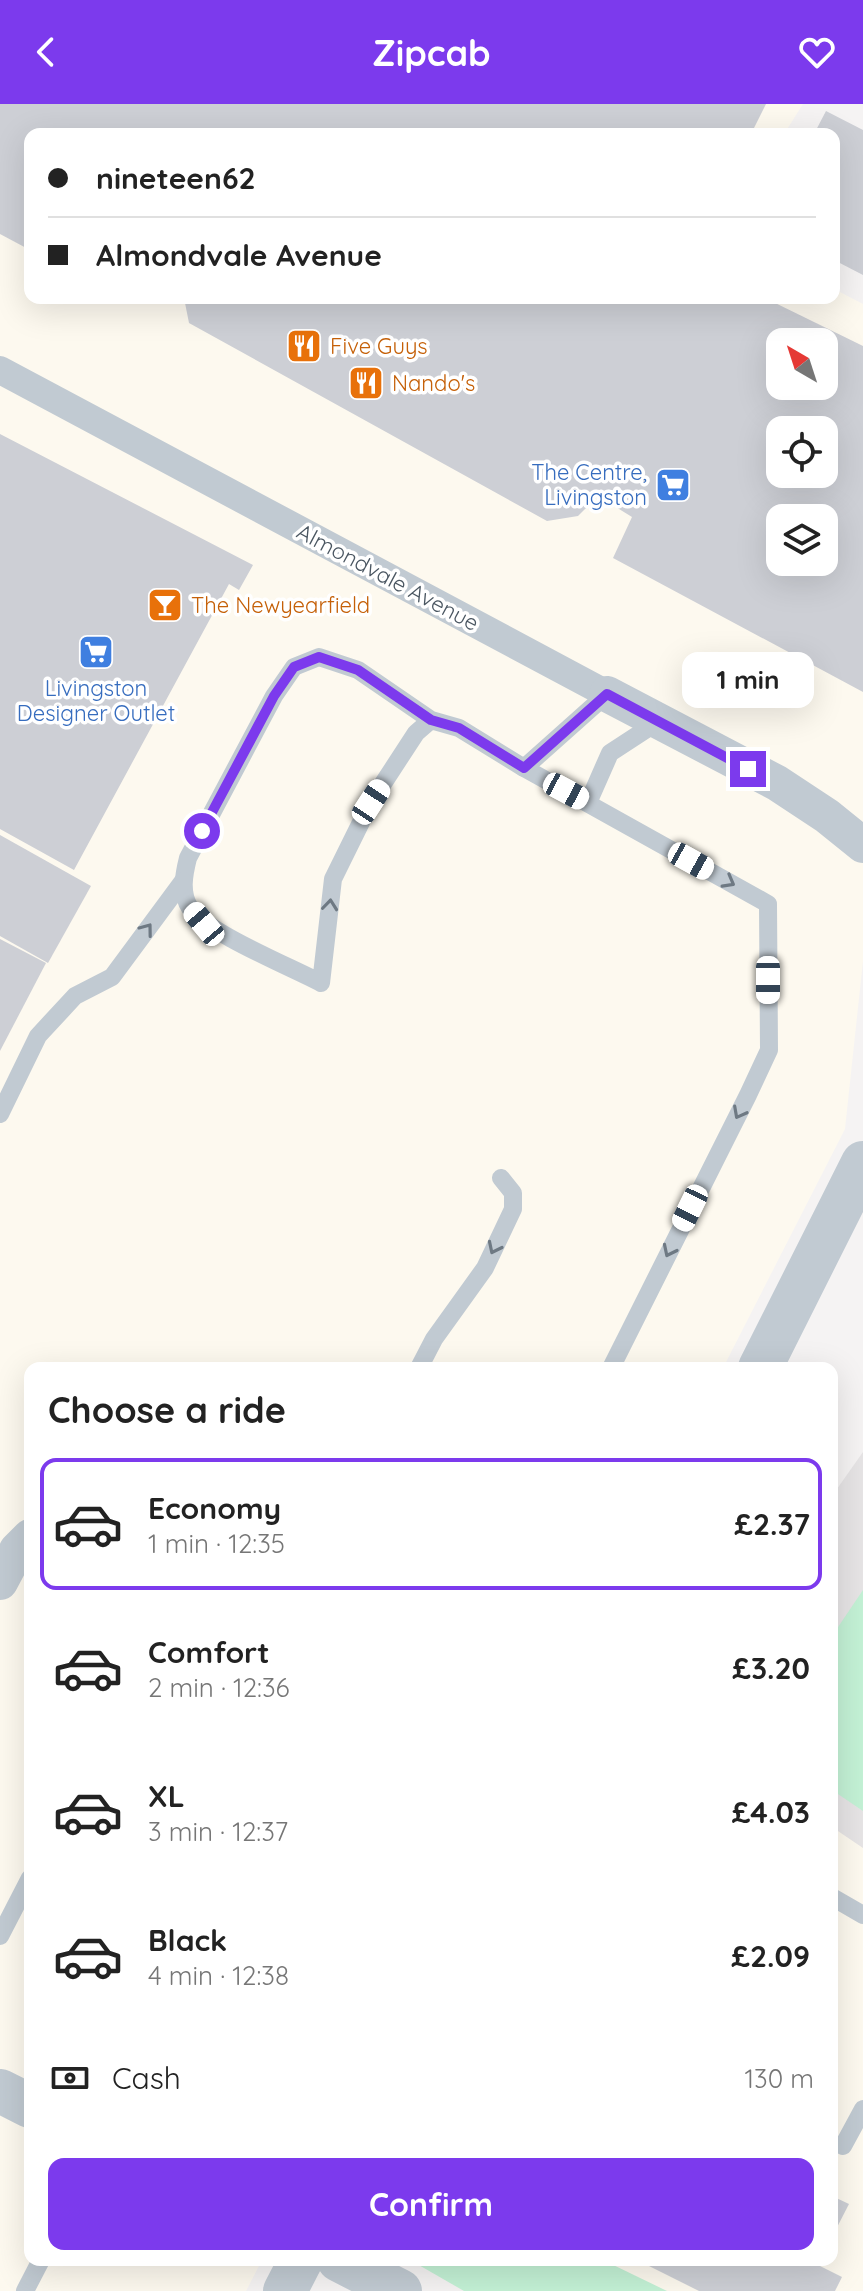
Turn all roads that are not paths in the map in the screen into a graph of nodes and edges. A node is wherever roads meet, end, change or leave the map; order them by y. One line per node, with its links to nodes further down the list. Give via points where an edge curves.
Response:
1 (0, 370): 2 (street, Almondvale Avenue)
2 (607, 694): 4 (street, Almondvale Avenue); 5 (lane)
3 (431, 720): 5 (lane, via 459,728); 10 (lane, via 358,670 319,657 294,667 188,858); 10 (lane, one-way to 3, via 188,905 204,924 321,983 333,879 371,802 416,733)
4 (659, 721): 6 (street, Almondvale Avenue); 7 (lane, via 610,753)
5 (524, 768): 7 (lane)
6 (777, 783): 8 (street, Almondvale Avenue); 9 (street, Almondvale Avenue)
7 (588, 803): 15 (lane, one-way to 15, via 768,904 769,1050)
8 (863, 813)
9 (863, 845)
10 (183, 881): 11 (lane, one-way to 10, via 38,1036 75,996 112,977)
11 (0, 1114)
12 (863, 1163): 16 (street)
13 (501, 1178): 14 (lane, one-way to 14, via 513,1193 513,1209 485,1268)
14 (422, 1362)
15 (614, 1362)
16 (763, 1362)
17 (24, 1543): 18 (street)
18 (0, 1582)
19 (24, 1890): 22 (lane)
20 (838, 1900): 21 (lane)
21 (863, 1915)
22 (0, 1936)
23 (0, 2091): 24 (street)
24 (24, 2103)
25 (863, 2109): 26 (lane)
26 (843, 2146)
27 (38, 2266): 30 (lane)
28 (298, 2266): 31 (street)
29 (351, 2266): 32 (street)
30 (25, 2291)
31 (285, 2291)
32 (400, 2291)

